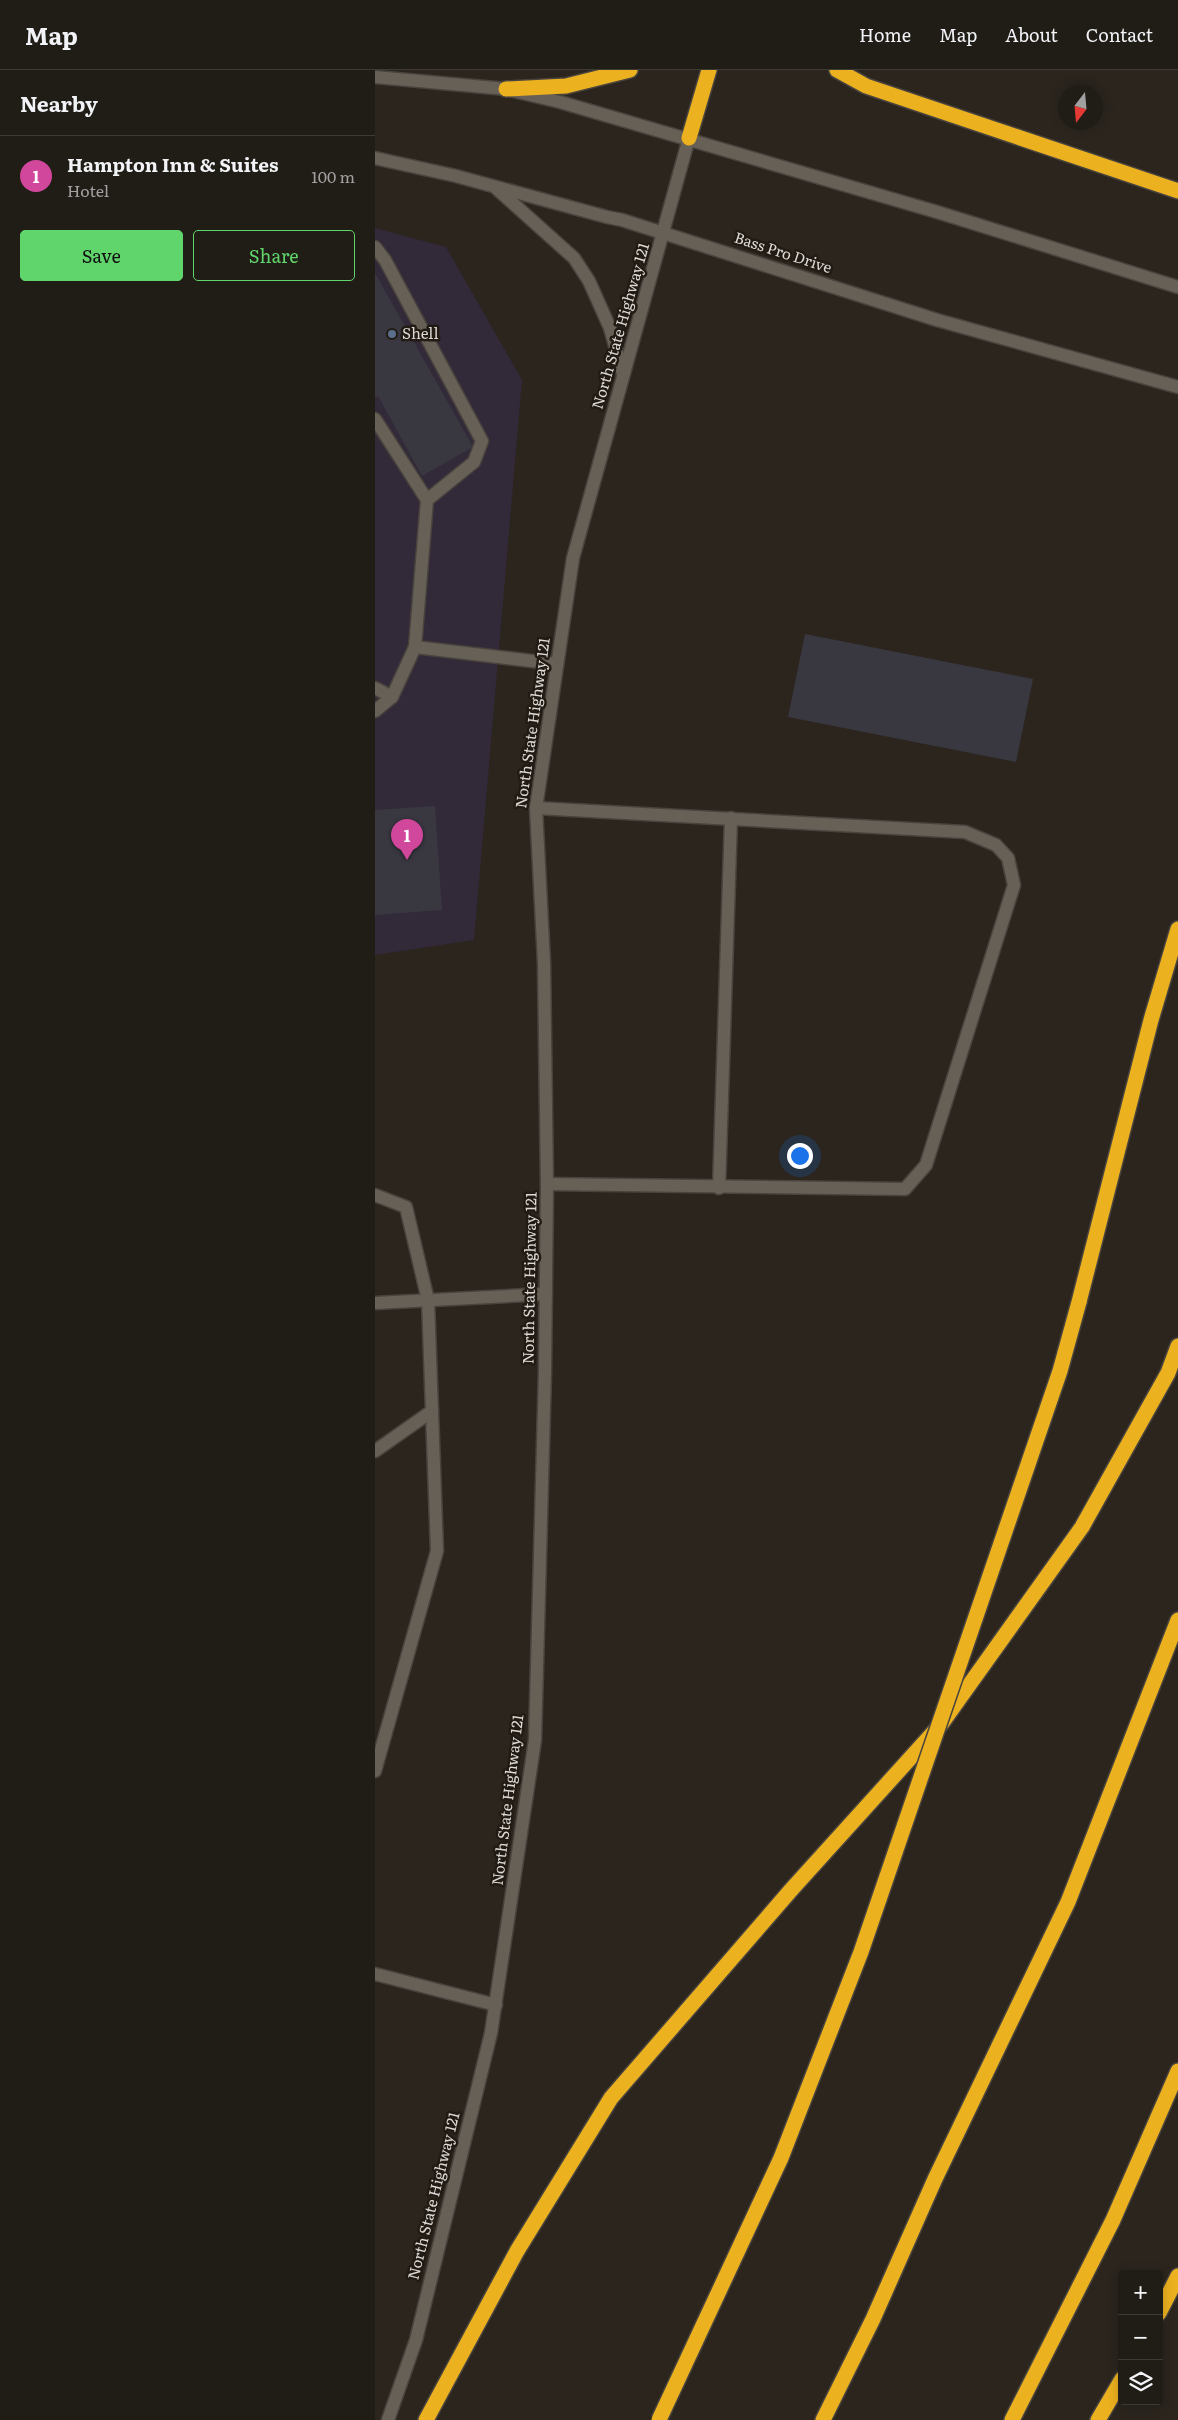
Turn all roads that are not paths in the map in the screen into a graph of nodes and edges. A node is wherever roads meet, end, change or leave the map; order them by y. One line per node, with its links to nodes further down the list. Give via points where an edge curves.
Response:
1 (630, 70): 5 (highway, via 566,86)
2 (709, 70): 6 (highway)
3 (837, 70): 9 (highway, via 866,86)
4 (375, 77): 5 (main road)
5 (506, 89): 6 (main road)
6 (689, 138): 10 (main road, North State Highway 121); 12 (main road, via 752,160 937,212)
7 (375, 158): 8 (main road, Bass Pro Drive)
8 (495, 188): 10 (main road, Bass Pro Drive); 13 (main road, via 574,258 589,281 610,328)
9 (1178, 191)
10 (664, 232): 13 (main road, North State Highway 121); 14 (main road, Bass Pro Drive, via 937,320)
11 (375, 247): 16 (main road, via 482,441 474,462)
12 (1178, 288)
13 (623, 375): 18 (main road, North State Highway 121, via 573,558)
14 (1178, 387)
15 (375, 419): 16 (main road)
16 (427, 500): 17 (main road)
17 (415, 647): 18 (main road); 20 (main road)
18 (557, 664): 22 (main road, North State Highway 121)
19 (375, 688): 20 (main road)
20 (392, 697): 21 (main road)
21 (375, 711)
22 (536, 808): 23 (main road); 25 (main road, North State Highway 121, via 544,963)
23 (731, 818): 26 (main road); 26 (main road, via 965,832 996,845 1008,858 1014,885 926,1165 905,1189)
24 (1178, 929): 44 (highway, bridge, via 1057,1380 861,1952 781,2158)
25 (547, 1184): 26 (main road); 28 (main road, North State Highway 121)
26 (719, 1188)
27 (375, 1195): 29 (main road, via 406,1207)
28 (546, 1294): 29 (main road); 37 (main road, North State Highway 121, via 535,1740)
29 (429, 1300): 30 (main road); 32 (main road)
30 (375, 1303)
31 (1178, 1346): 43 (highway, via 1168,1373 1082,1527 942,1723 611,2098 517,2250)
32 (432, 1411): 33 (main road); 35 (main road, via 437,1552)
33 (375, 1450)
34 (1178, 1620): 45 (highway, via 1068,1902)
35 (375, 1771)
36 (375, 1974): 37 (main road)
37 (496, 2005): 42 (main road, North State Highway 121, via 416,2340)
38 (1178, 2071): 46 (highway, via 1113,2220)
39 (1178, 2276): 40 (highway)
40 (1163, 2305)
41 (1118, 2386): 47 (highway)
42 (388, 2420)
43 (426, 2420)
44 (659, 2420)
45 (823, 2420)
46 (1012, 2420)
47 (1098, 2420)

